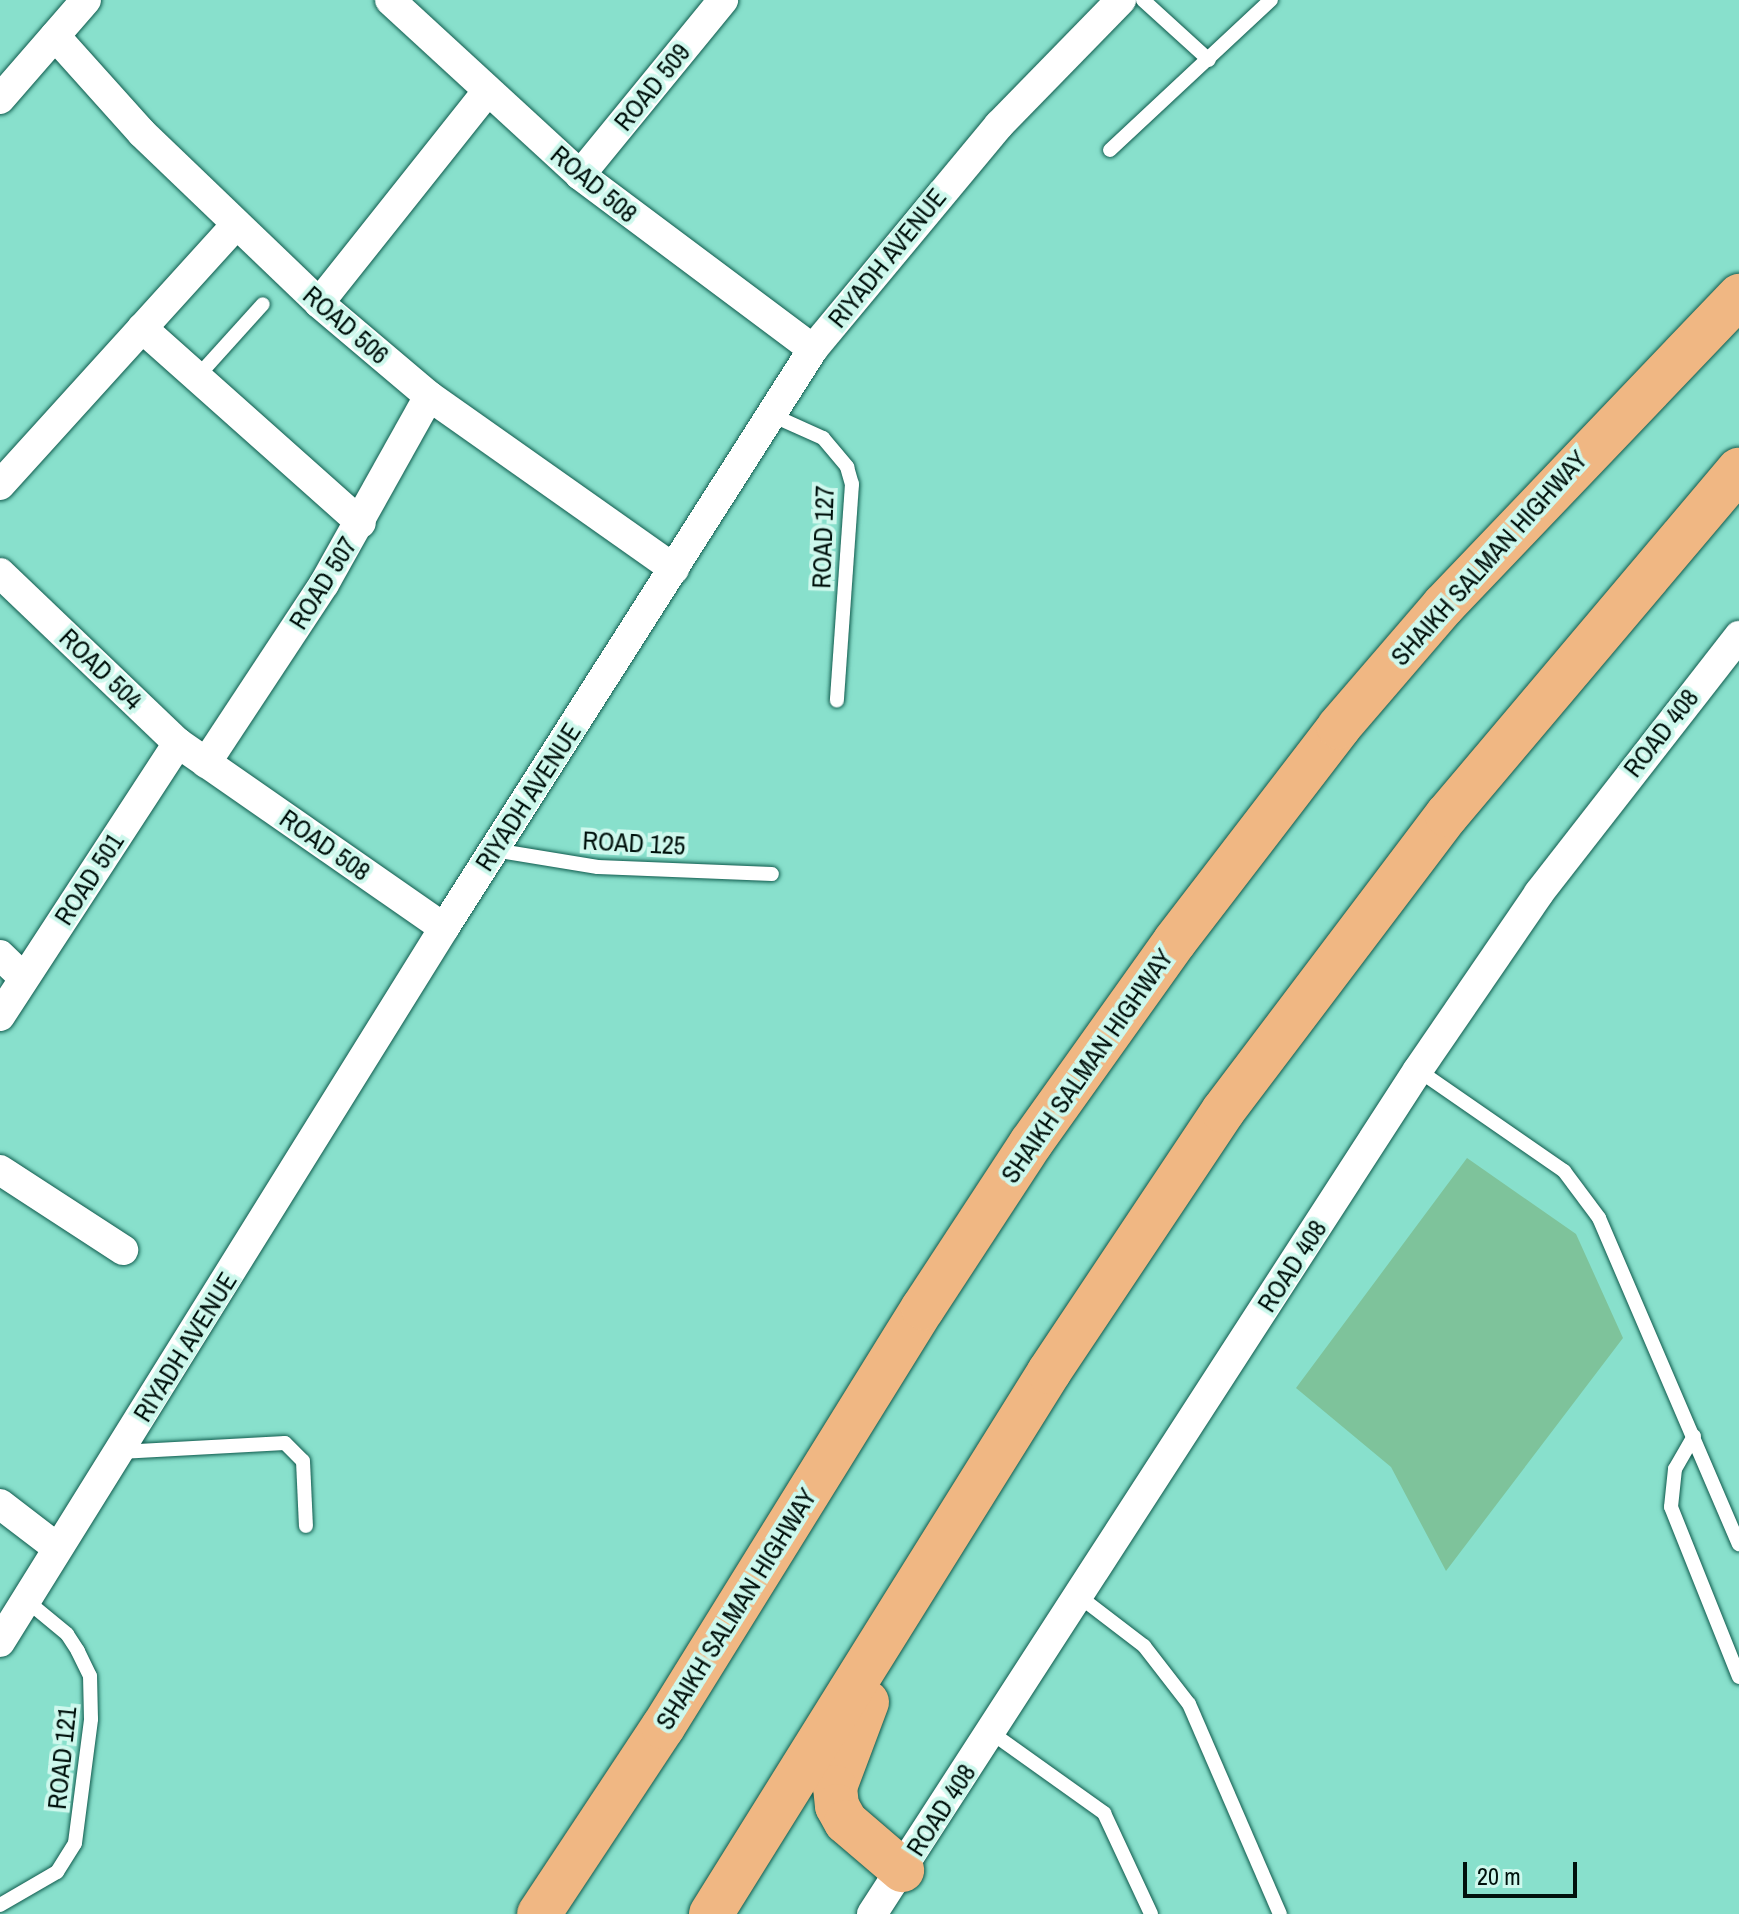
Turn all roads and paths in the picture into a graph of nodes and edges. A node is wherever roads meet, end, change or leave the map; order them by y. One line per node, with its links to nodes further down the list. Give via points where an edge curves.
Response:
1 (86, 0): 7 (street)
2 (390, 0): 9 (street, ROAD 508)
3 (723, 0): 12 (street, ROAD 509)
4 (1121, 0): 18 (street, RIYADH AVENUE, via 958,172)
5 (1143, 0): 8 (lane)
6 (1271, 0): 8 (lane)
7 (55, 36): 10 (street); 13 (street, ROAD 506)
8 (1209, 60): 11 (lane)
9 (487, 92): 12 (street, ROAD 508); 15 (street)
10 (0, 99)
11 (1110, 150)
12 (580, 175): 18 (street, ROAD 508)
13 (235, 226): 15 (street, ROAD 506); 17 (street)
14 (1739, 296): 54 (main road, SHAIKH SALMAN HIGHWAY, via 1443,606 1339,727 1175,941 1031,1143 923,1308 663,1727)
15 (319, 303): 20 (street, ROAD 506)
16 (263, 304): 19 (lane)
17 (142, 328): 19 (street); 23 (street)
18 (813, 349): 21 (street, RIYADH AVENUE)
19 (197, 377): 24 (street)
20 (429, 396): 24 (street, ROAD 507); 25 (street, ROAD 506)
21 (774, 416): 25 (street, RIYADH AVENUE); 28 (lane, ROAD 127, via 823,438 847,467 852,484)
22 (1739, 470): 49 (main road, via 1447,815 1291,1017 1116,1269)
23 (0, 485)
24 (361, 523): 30 (street, ROAD 507)
25 (674, 569): 31 (street, RIYADH AVENUE)
26 (0, 573): 29 (street, ROAD 504)
27 (1739, 636): 37 (street, ROAD 408, via 1539,893)
28 (837, 700)
29 (178, 743): 30 (street, ROAD 504); 35 (street, ROAD 501)
30 (206, 763): 33 (street, ROAD 508)
31 (494, 850): 32 (lane, ROAD 125, via 598,867); 33 (street, RIYADH AVENUE)
32 (772, 874)
33 (444, 928): 41 (street, RIYADH AVENUE)
34 (0, 955): 35 (street)
35 (24, 978): 36 (street, ROAD 501)
36 (0, 1016)
37 (1418, 1070): 40 (lane, via 1564,1171 1583,1194 1617,1253); 46 (street, ROAD 408)
38 (0, 1170): 39 (street)
39 (123, 1250)
40 (1694, 1436): 44 (lane); 50 (lane, via 1675,1469 1671,1507)
41 (120, 1452): 43 (lane, via 285,1443 303,1461); 45 (street, RIYADH AVENUE)
42 (0, 1504): 45 (street)
43 (306, 1526)
44 (1739, 1544)
45 (56, 1547): 47 (street, RIYADH AVENUE)
46 (1080, 1597): 51 (street, ROAD 408); 58 (lane, via 1144,1646 1189,1704)
47 (27, 1601): 48 (street, RIYADH AVENUE); 53 (lane, ROAD 121, via 67,1634 78,1651 90,1676 91,1719 79,1827 71,1851 41,1885)
48 (0, 1642)
49 (871, 1663): 52 (main road, via 868,1700 835,1797 846,1822); 55 (main road)
50 (1739, 1677)
51 (992, 1733): 52 (street, ROAD 408); 57 (lane, via 1104,1813)
52 (902, 1870): 56 (street, ROAD 408)
53 (0, 1905)
54 (539, 1914)
55 (711, 1914)
56 (872, 1914)
57 (1151, 1914)
58 (1280, 1914)

